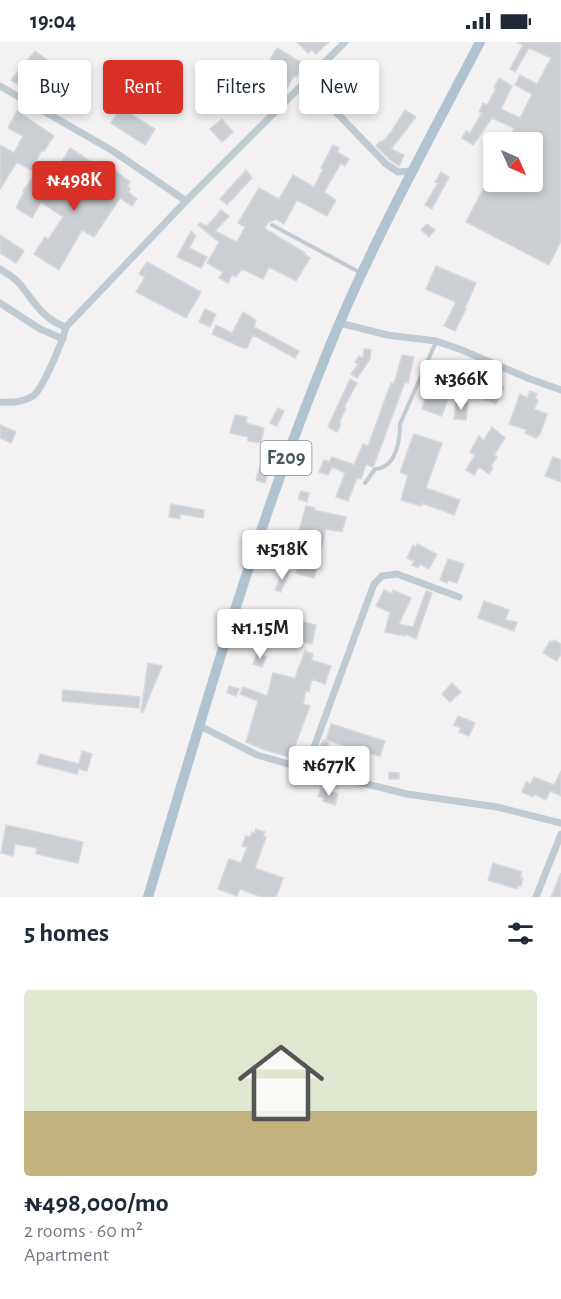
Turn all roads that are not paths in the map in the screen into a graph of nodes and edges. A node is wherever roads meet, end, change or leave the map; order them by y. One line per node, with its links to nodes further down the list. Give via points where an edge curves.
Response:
1 (345, 42): 3 (street)
2 (480, 42): 7 (main road, F209)
3 (327, 60)
4 (0, 86): 8 (street, via 113,151)
5 (299, 88): 8 (street)
6 (338, 114): 7 (street, via 386,164 398,172)
7 (412, 171): 11 (main road, F209)
8 (186, 201): 14 (street)
9 (272, 225): 11 (lane)
10 (0, 269): 14 (street, via 17,280 41,313)
11 (363, 274): 13 (main road, F209)
12 (0, 303): 15 (street)
13 (340, 322): 16 (street, via 387,335); 21 (main road, F209, via 278,483)
14 (66, 327): 15 (street)
15 (63, 339): 18 (street, via 38,391 27,399)
16 (436, 341): 17 (street); 19 (lane, via 400,424 394,458 382,469 375,469)
17 (561, 390)
18 (0, 402)
19 (365, 483)
20 (459, 597): 22 (street, via 397,574 382,576 374,584)
21 (200, 726): 22 (street, via 257,754); 25 (main road, F209)
22 (306, 769): 23 (street, via 407,794 497,807)
23 (561, 823)
24 (561, 834): 26 (street)
25 (148, 897)
26 (536, 897)

